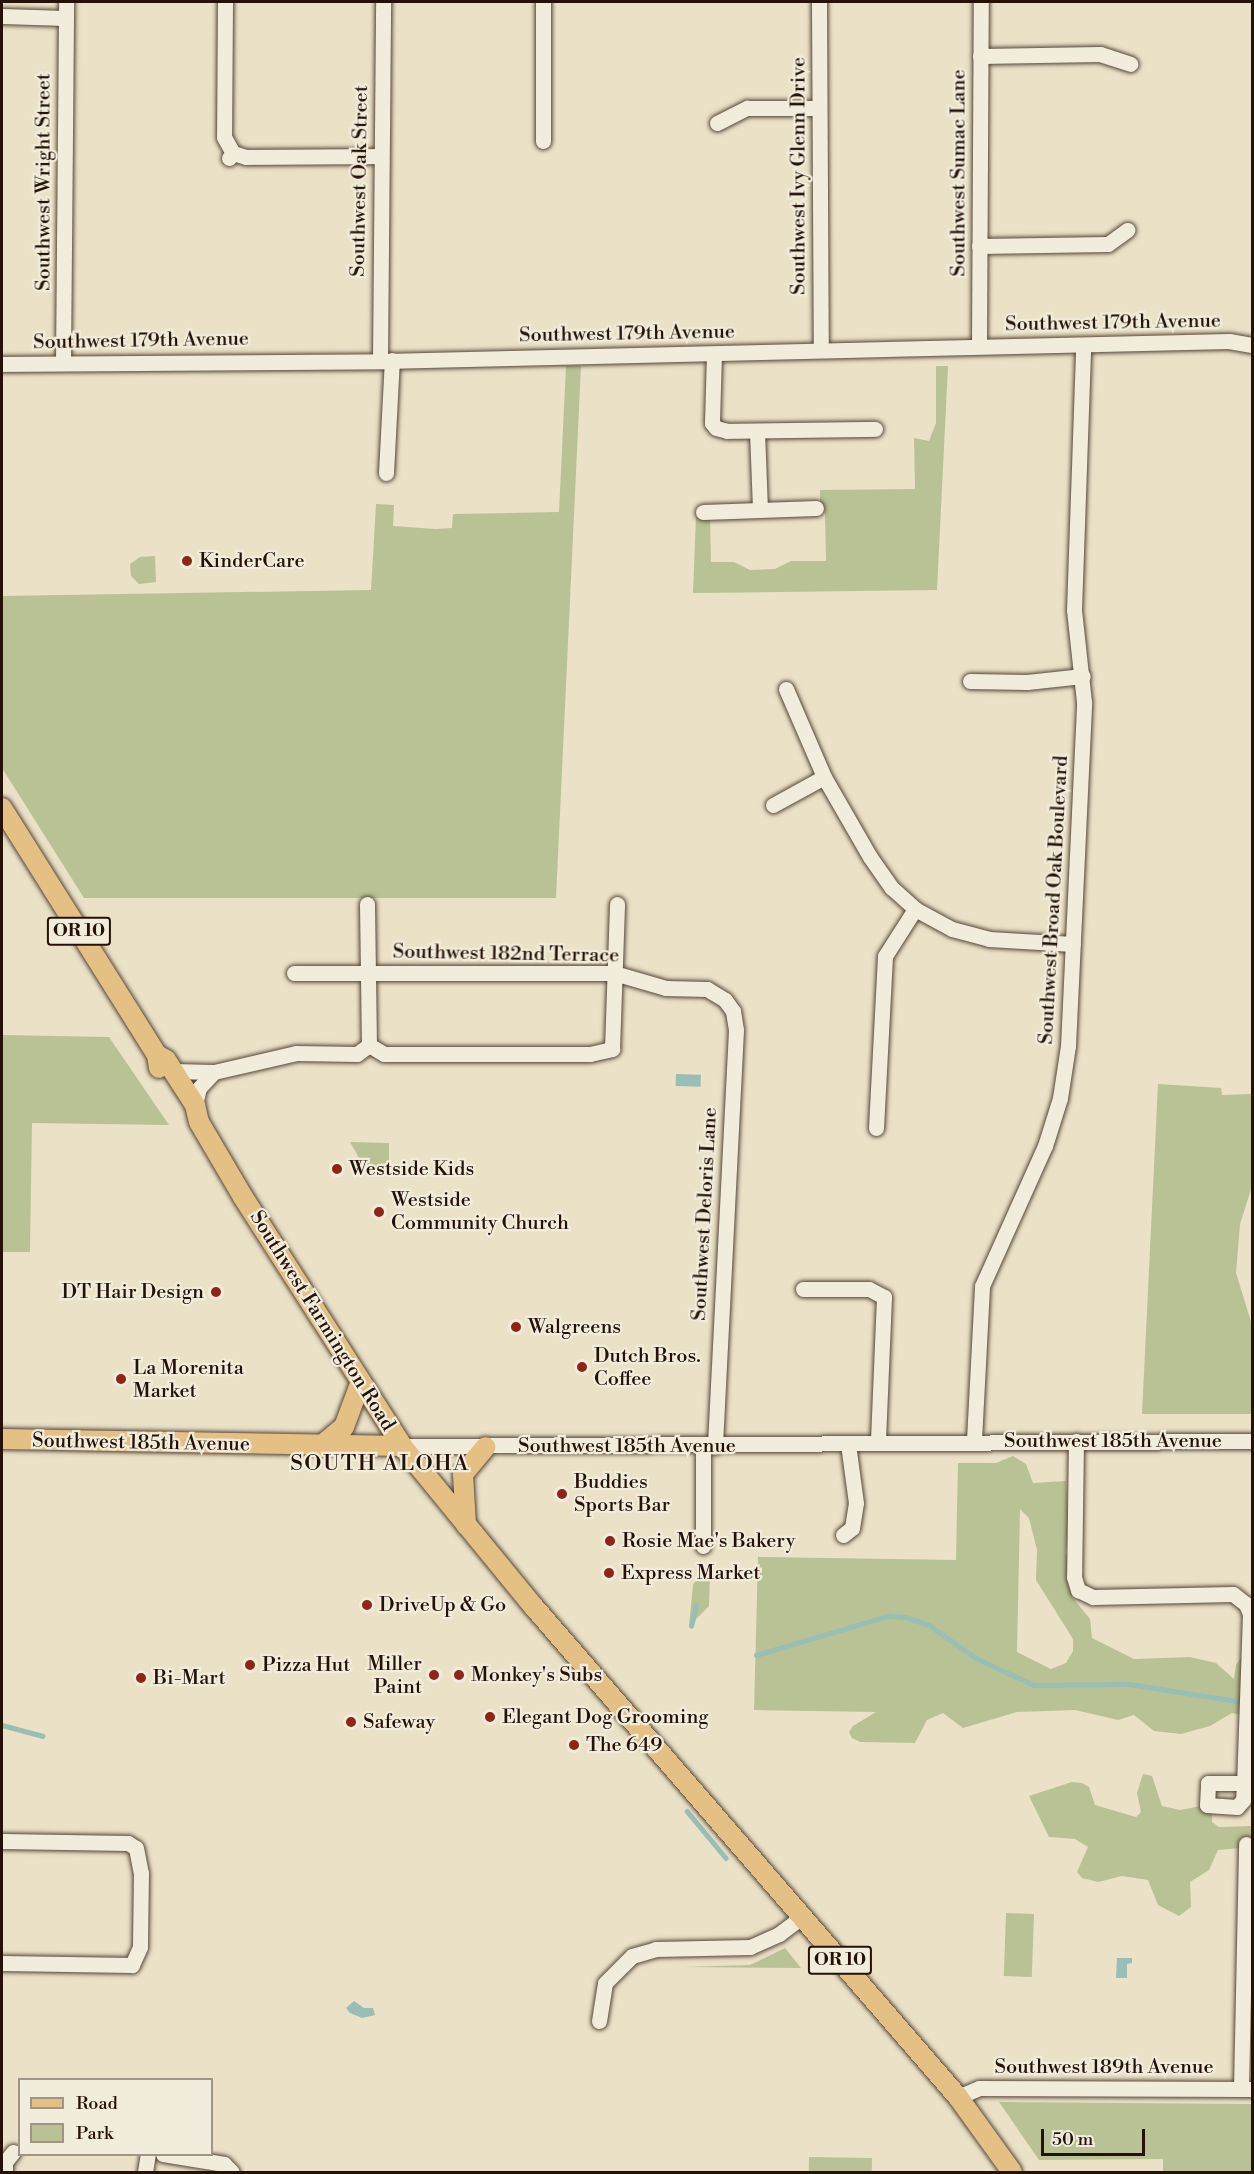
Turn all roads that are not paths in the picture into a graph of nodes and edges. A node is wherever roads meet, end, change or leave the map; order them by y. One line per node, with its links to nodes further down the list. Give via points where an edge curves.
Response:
1 (66, 2): 8 (street, Southwest Wright Street)
2 (225, 2): 14 (street, via 224,137 231,155)
3 (383, 2): 14 (street, Southwest Oak Street)
4 (543, 2): 13 (street)
5 (819, 2): 11 (street, Southwest Ivy Glenn Drive)
6 (981, 2): 9 (street, Southwest Sumac Lane)
7 (2, 16): 8 (street)
8 (66, 18): 23 (street, Southwest Wright Street)
9 (980, 56): 10 (street, via 1100,54); 16 (street, Southwest Sumac Lane)
10 (1130, 64)
11 (819, 108): 12 (street, via 747,108); 20 (street, Southwest Ivy Glenn Drive)
12 (717, 123)
13 (543, 141)
14 (381, 156): 22 (street, Southwest Oak Street)
15 (1126, 230): 16 (street, via 1108,244)
16 (980, 246): 17 (street, Southwest Sumac Lane)
17 (979, 345): 19 (street, Southwest 179th Avenue); 20 (street, Southwest 179th Avenue)
18 (1252, 345): 19 (street, Southwest 179th Avenue, via 1229,341)
19 (1083, 346): 31 (street, Southwest Broad Oak Boulevard, via 1074,598)
20 (821, 349): 21 (street, Southwest 179th Avenue)
21 (714, 354): 22 (street, Southwest 179th Avenue); 26 (street, via 712,423 727,431)
22 (386, 361): 23 (street, Southwest 179th Avenue); 27 (street, Southwest Oak Street)
23 (63, 362): 24 (street, Southwest 179th Avenue)
24 (2, 364)
25 (875, 429): 26 (street)
26 (757, 431): 29 (street)
27 (386, 473)
28 (816, 508): 29 (street)
29 (760, 509): 30 (street)
30 (703, 512)
31 (1083, 676): 32 (street, via 1027,682); 40 (street, Southwest Broad Oak Boulevard)
32 (970, 681)
33 (786, 689): 34 (street)
34 (824, 777): 35 (street); 39 (street, via 870,857 892,888)
35 (773, 805)
36 (2, 808): 46 (main road, Southwest Farmington Road / OR 10)
37 (367, 904): 42 (street)
38 (617, 904): 43 (street)
39 (915, 909): 40 (street, via 951,929 989,939); 50 (street, via 885,956)
40 (1073, 944): 54 (street, Southwest Broad Oak Boulevard, via 1068,1046 1060,1098 1045,1146 982,1286)
41 (294, 973): 42 (street, Southwest 182nd Terrace)
42 (368, 973): 43 (street, Southwest 182nd Terrace); 45 (street)
43 (614, 973): 44 (street, Southwest 182nd Terrace, via 666,988); 45 (street, via 612,1049 590,1054 384,1054)
44 (716, 992): 61 (street, Southwest Deloris Lane, via 733,1011 736,1030)
45 (369, 1045): 48 (street, via 357,1053 296,1053)
46 (157, 1055): 47 (main road, Southwest Farmington Road / OR 10); 49 (main road, Southwest Farmington Road / OR 10, via 158,1067 188,1116)
47 (173, 1071): 48 (street); 49 (main road, Southwest Farmington Road / OR 10)
48 (214, 1072): 49 (street, via 199,1088)
49 (197, 1114): 52 (main road, Southwest Farmington Road / OR 10)
50 (876, 1128)
51 (803, 1288): 57 (street, via 868,1289 884,1296)
52 (360, 1384): 59 (main road, via 344,1427); 60 (main road, Southwest Farmington Road / OR 10)
53 (2, 1439): 59 (main road, Southwest 185th Avenue)
54 (974, 1440): 55 (street, Southwest 185th Avenue); 57 (street, Southwest 185th Avenue)
55 (1076, 1441): 56 (street, Southwest 185th Avenue); 66 (street, via 1074,1577 1078,1590 1093,1597 1233,1594 1246,1604 1250,1614)
56 (1252, 1441)
57 (878, 1443): 58 (street, Southwest 185th Avenue)
58 (848, 1444): 61 (street, Southwest 185th Avenue); 64 (street, via 856,1503 852,1528)
59 (321, 1446): 60 (main road, Southwest 185th Avenue)
60 (402, 1446): 62 (street, Southwest 185th Avenue); 63 (main road, Southwest Farmington Road / OR 10)
61 (709, 1446): 62 (street, Southwest 185th Avenue); 65 (street, Southwest Deloris Lane)
62 (486, 1447): 63 (main road, via 463,1474)
63 (466, 1525): 69 (main road, Southwest Farmington Road / OR 10)
64 (843, 1535)
65 (702, 1546)
66 (1244, 1783)
67 (2, 1841): 70 (street, via 118,1841 136,1848 141,1860 140,1947 132,1965)
68 (1246, 1844): 72 (street)
69 (803, 1916): 71 (street, via 779,1934 750,1947 656,1949 632,1956 605,1983); 73 (main road, Southwest Farmington Road / OR 10)
70 (2, 1963)
71 (599, 2020)
72 (1247, 2089): 73 (street, Southwest 189th Avenue, via 979,2088)
73 (958, 2097): 80 (main road, Southwest Farmington Road / OR 10)
74 (13, 2152): 77 (street, via 5,2162)
75 (148, 2156): 78 (street)
76 (177, 2156): 79 (street, via 224,2164)
77 (5, 2172)
78 (145, 2172)
79 (232, 2172)
80 (1012, 2172)

